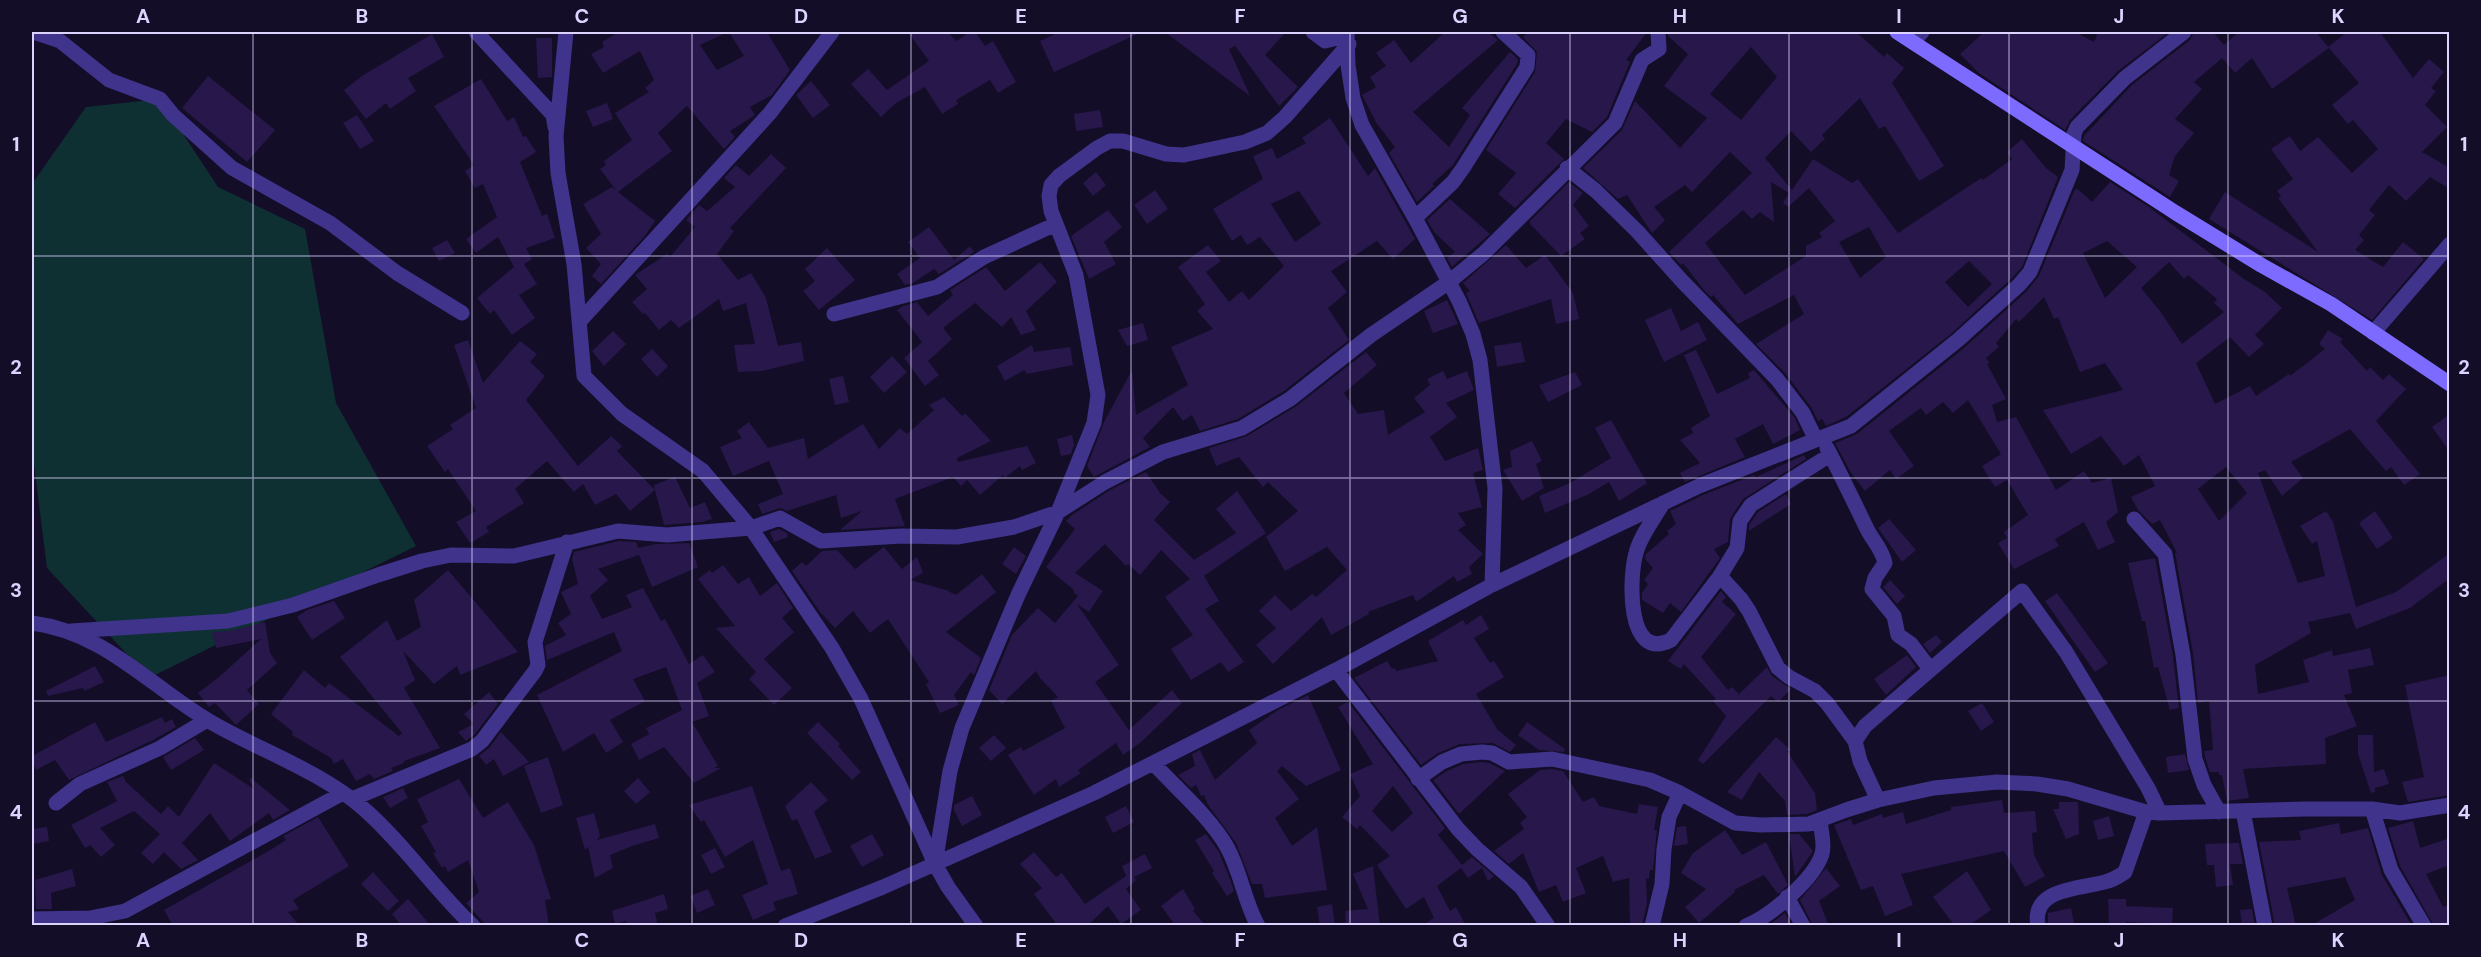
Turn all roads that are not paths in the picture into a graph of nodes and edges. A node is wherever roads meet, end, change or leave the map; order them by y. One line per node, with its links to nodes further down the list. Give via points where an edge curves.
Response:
1 (33, 32): 19 (street, via 60,41 109,80 160,99 173,116 232,168 330,223 397,273)
2 (476, 32): 12 (street, via 553,115)
3 (566, 32): 12 (street)
4 (832, 32): 21 (street, via 770,113)
5 (1313, 32): 10 (street, via 1325,41)
6 (1503, 32): 15 (street, via 1528,55 1527,67 1453,182)
7 (1658, 32): 14 (street, via 1659,49 1642,60 1615,123)
8 (1897, 32): 11 (street)
9 (2184, 32): 13 (street, via 2125,78 2084,120 2074,134)
10 (1347, 37): 15 (street, via 1353,98 1362,125); 16 (street, via 1285,117 1267,133 1245,142 1184,155 1123,141 1110,141 1097,148 1051,185 1048,196)
11 (1917, 37): 13 (street)
12 (556, 136): 21 (street)
13 (2073, 147): 22 (street); 24 (street, via 2072,170 2030,272 2019,285 1851,426)
14 (1567, 168): 18 (street, via 1483,254); 24 (street, via 1637,231 1777,379)
15 (1415, 218): 18 (street)
16 (1056, 224): 20 (street, via 984,257 937,287); 27 (street, via 1076,275 1098,395 1094,423)
17 (2450, 244): 22 (street)
18 (1449, 282): 27 (street, via 1264,416 1242,428 1163,452); 32 (street, via 1473,334 1480,360 1495,488)
19 (462, 313)
20 (834, 314)
21 (580, 321): 29 (street, via 584,376 622,414 704,471)
22 (2373, 333): 23 (street)
23 (2450, 384)
24 (1818, 438): 25 (street); 26 (street)
25 (1830, 455): 31 (street, via 1751,505 1740,521 1737,548); 35 (street, via 1883,554 1885,562 1872,589 1894,616 1898,635 1911,644)
26 (1663, 503): 31 (street, via 1636,551 1631,599 1642,636 1652,644 1671,640); 32 (street)
27 (1058, 512): 29 (street, via 1014,527 957,537 821,541 780,518); 51 (street, via 962,728 950,771)
28 (2134, 519): 49 (street, via 2165,554 2184,656 2195,759)
29 (751, 528): 30 (street, via 667,535 618,531); 51 (street, via 826,639 861,699)
30 (567, 542): 34 (street, via 514,556 451,555 422,561 293,605 228,621); 42 (street, via 535,642 536,671 482,741 472,749)
31 (1720, 576): 38 (street, via 1749,611 1778,668 1815,691)
32 (1492, 585): 36 (street)
33 (32, 623): 34 (street)
34 (71, 631): 37 (street, via 111,652)
35 (1930, 669): 38 (street, via 1865,726); 48 (street, via 2022,591 2066,652 2148,788)
36 (1336, 670): 39 (street); 40 (street)
37 (207, 720): 42 (street); 44 (street, via 160,748 80,784)
38 (1855, 741): 43 (street)
39 (1153, 763): 51 (street); 58 (street, via 1226,846)
40 (1418, 779): 41 (street, via 1442,762 1461,754 1482,752 1509,762 1552,759 1607,770 1650,780); 59 (street, via 1477,849 1521,886)
41 (1680, 793): 50 (street, via 1735,823 1788,825); 60 (street, via 1669,817 1662,884)
42 (347, 796): 54 (street, via 147,900); 55 (street, via 381,826)
43 (1878, 800): 48 (street, via 1934,788 1997,782 2068,789); 50 (street)
44 (57, 803)
45 (2450, 805): 46 (street, via 2400,813)
46 (2373, 809): 47 (street); 65 (street, via 2391,870)
47 (2243, 811): 49 (street); 64 (street)
48 (2153, 812): 49 (street); 63 (street, via 2125,872 2107,882 2066,889 2050,897 2036,918)
49 (2218, 812)
50 (1821, 821): 52 (street, via 1823,850 1818,864 1809,878)
51 (935, 864): 56 (street); 57 (street)
52 (1787, 897): 61 (street); 62 (street)
53 (32, 919): 54 (street)
54 (94, 922)
55 (473, 926)
56 (785, 926)
57 (976, 926)
58 (1258, 926)
59 (1548, 926)
60 (1652, 926)
61 (1746, 926)
62 (1803, 926)
63 (2038, 926)
64 (2265, 926)
65 (2424, 926)

